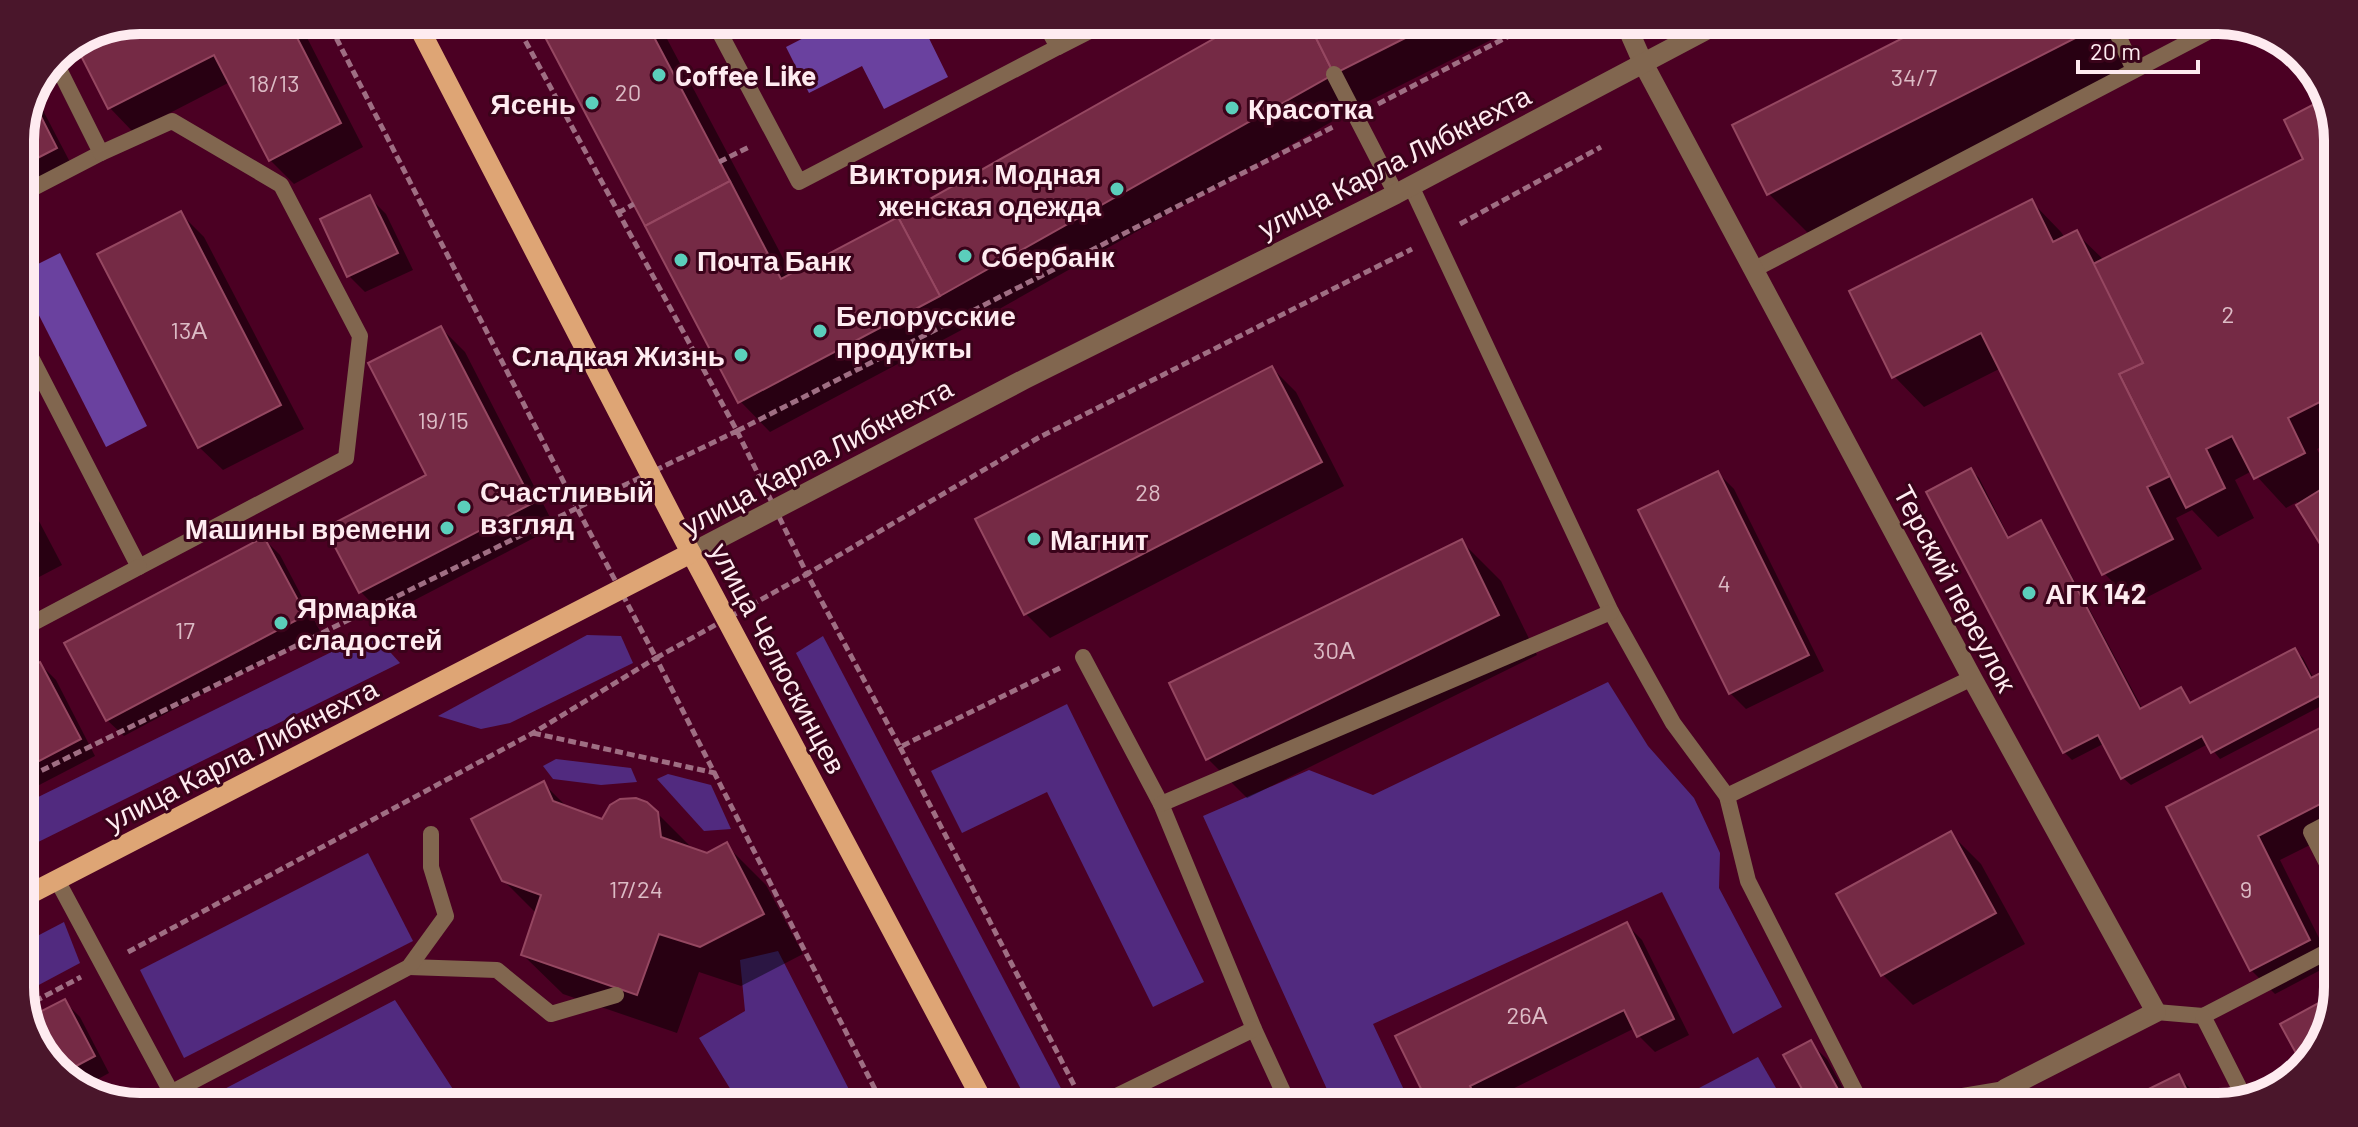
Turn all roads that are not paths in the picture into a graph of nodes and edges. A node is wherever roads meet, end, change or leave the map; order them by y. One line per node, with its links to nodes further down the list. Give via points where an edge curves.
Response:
1 (422, 34): 19 (main road, улица Челюскинцев)
2 (720, 34): 9 (lane, via 799,182)
3 (1051, 34): 9 (lane)
4 (1084, 34): 9 (lane)
5 (1630, 34): 10 (street, Терский переулок)
6 (1698, 34): 10 (street, улица Карла Либкнехта)
7 (2117, 34): 11 (lane)
8 (2204, 34): 11 (lane)
9 (1058, 47)
10 (1643, 63): 16 (street, улица Карла Либкнехта); 17 (street, Терский переулок)
11 (2134, 70): 17 (lane)
12 (60, 71): 14 (lane)
13 (1334, 74): 16 (lane)
14 (101, 153): 15 (lane); 20 (lane, via 172,121 281,185 360,336 346,458)
15 (34, 188)
16 (1404, 190): 19 (street, улица Карла Либкнехта); 21 (lane, via 1435,238)
17 (1753, 270): 24 (street, Терский переулок)
18 (34, 363): 20 (lane)
19 (691, 553): 30 (main road, улица Карла Либкнехта); 40 (main road, улица Челюскинцев)
20 (139, 567): 22 (lane)
21 (1611, 612): 25 (lane, via 1673,723); 26 (lane)
22 (34, 623)
23 (1083, 657): 26 (lane)
24 (1972, 678): 25 (lane); 35 (street, Терский переулок)
25 (1727, 796): 43 (lane, via 1748,881)
26 (1161, 804): 37 (lane)
27 (2324, 825): 29 (lane, via 2311,832)
28 (431, 834): 33 (lane, via 431,867 446,916)
29 (2324, 858)
30 (57, 880): 31 (main road, улица Карла Либкнехта); 39 (lane)
31 (34, 892)
32 (2324, 953): 36 (lane)
33 (409, 967): 34 (lane, via 497,970 551,1014); 39 (lane)
34 (616, 995)
35 (2156, 1012): 36 (lane); 44 (street)
36 (2203, 1016): 38 (lane)
37 (1254, 1029): 41 (lane); 42 (lane)
38 (2241, 1090)
39 (171, 1092)
40 (979, 1093)
41 (1123, 1093)
42 (1284, 1093)
43 (1856, 1093)
44 (2018, 1093)

